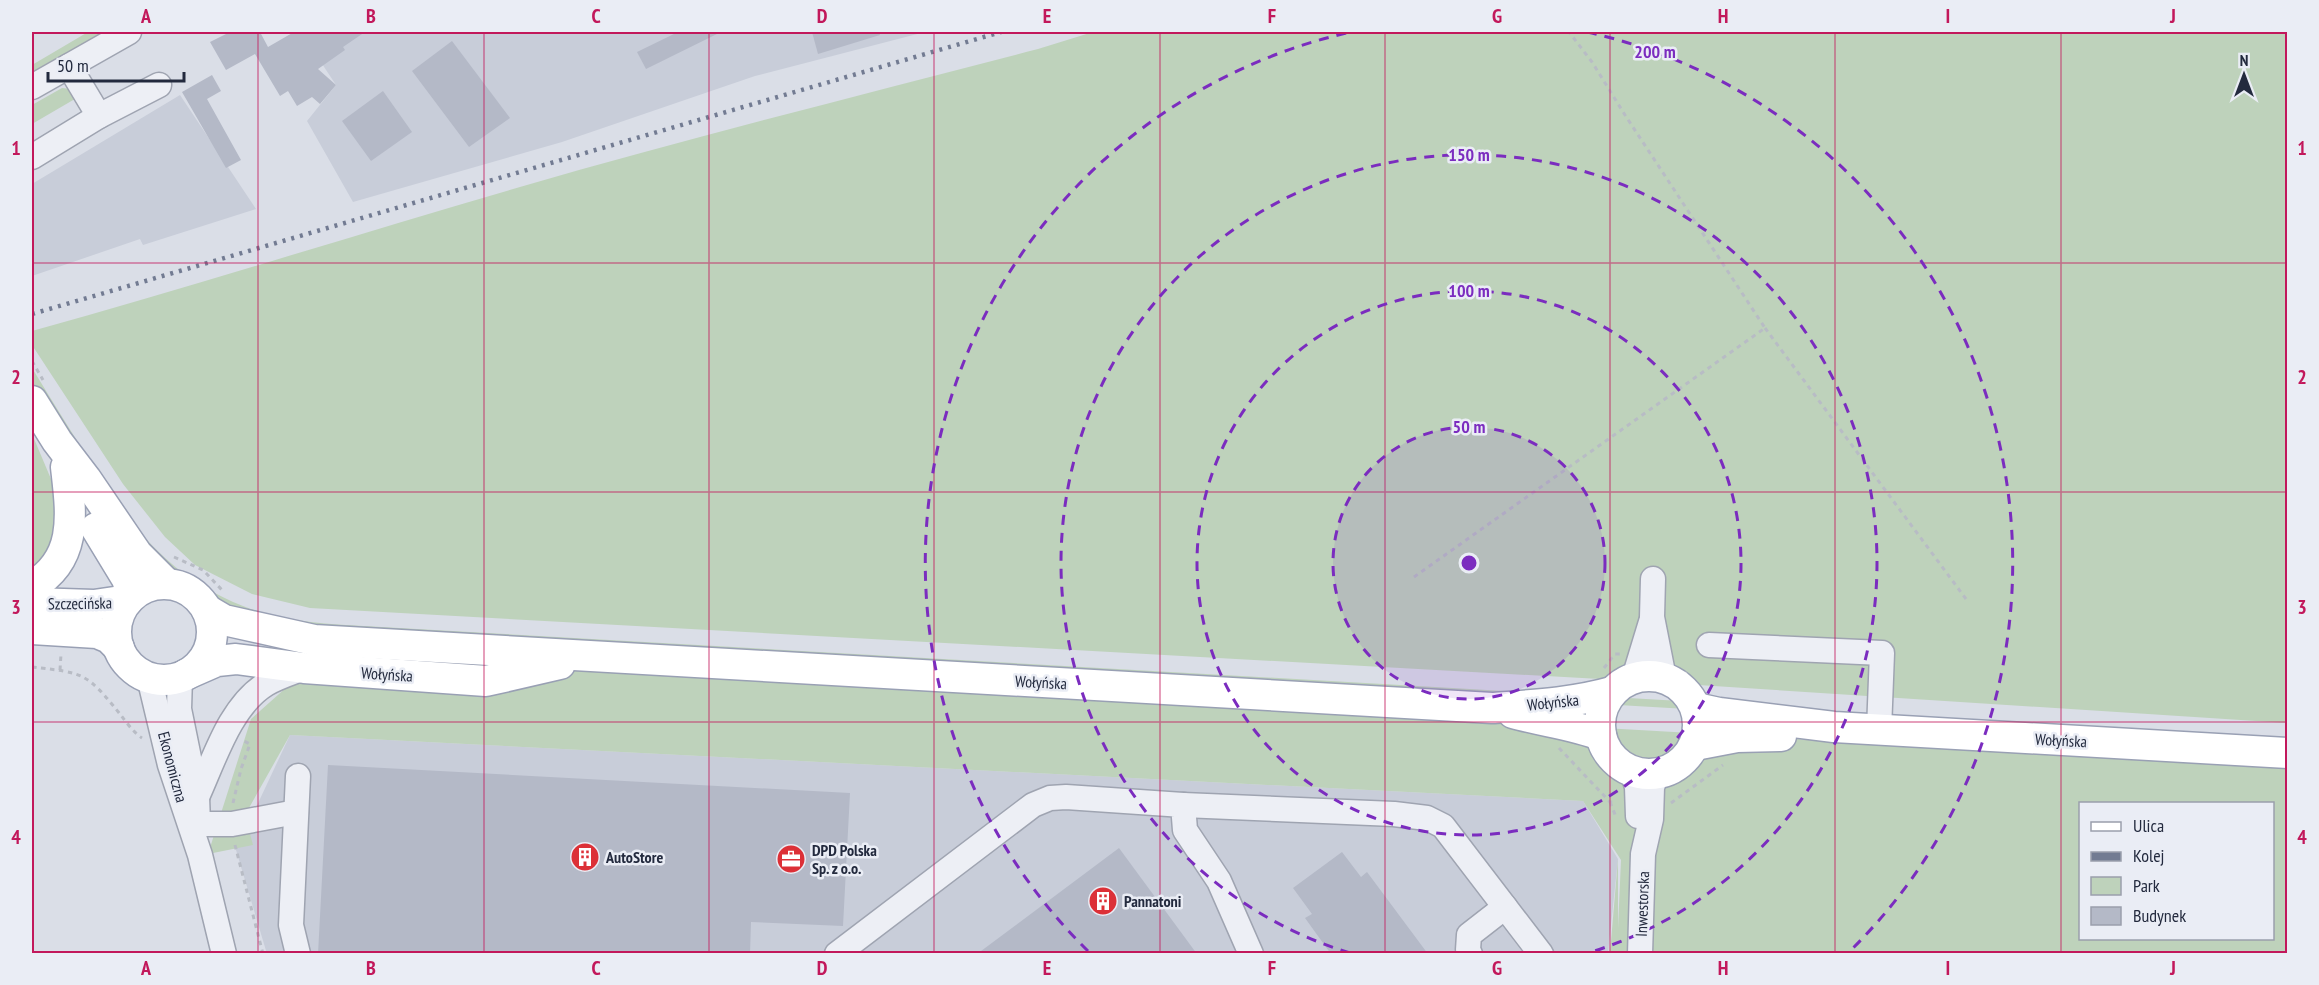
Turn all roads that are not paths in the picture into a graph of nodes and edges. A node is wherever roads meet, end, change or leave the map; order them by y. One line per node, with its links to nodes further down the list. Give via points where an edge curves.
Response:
1 (129, 32): 2 (street)
2 (69, 66): 4 (street); 5 (street)
3 (159, 84): 5 (street)
4 (32, 87)
5 (99, 116): 6 (street)
6 (32, 157)
7 (39, 393): 8 (main road)
8 (61, 454): 10 (main road, via 86,479 137,554); 11 (main road, via 70,515 69,539 46,577); 12 (main road, via 96,529 127,579)
9 (1653, 579): 22 (street)
10 (166, 583): 12 (main road, via 148,586); 13 (main road)
11 (32, 586)
12 (130, 598): 14 (main road, Szczecińska, via 94,605); 17 (main road, via 119,614)
13 (218, 602): 18 (main road, Wołyńska, via 224,620 314,640); 20 (main road, via 208,651 199,665)
14 (32, 603)
15 (32, 629): 17 (main road, Szczecińska, via 97,633)
16 (1709, 645): 25 (street, via 1882,653)
17 (119, 648): 21 (main road, via 130,666)
18 (590, 657): 19 (main road, Wołyńska, via 486,681); 23 (main road, Wołyńska)
19 (304, 668): 20 (main road, Wołyńska, via 236,659 217,661); 31 (street, via 264,685 252,696 225,731)
20 (182, 676): 21 (main road, via 161,680); 31 (street, Ekonomiczna, via 179,709)
21 (149, 677): 35 (street, Ekonomiczna, via 170,765)
22 (1650, 678): 23 (main road, Wołyńska, via 1591,698); 24 (main road, Wołyńska); 26 (main road, via 1602,712); 27 (main road, via 1699,727)
23 (1492, 708): 26 (main road, Wołyńska)
24 (1834, 727): 25 (main road, Wołyńska); 27 (main road, Wołyńska, via 1808,734 1737,737)
25 (1879, 730): 28 (main road, Wołyńska)
26 (1601, 735): 29 (main road, via 1612,757)
27 (1695, 745): 29 (main road, via 1679,764)
28 (2288, 753)
29 (1644, 772): 43 (street, Inwestorska, via 1652,787 1651,819 1643,854)
30 (298, 776): 33 (street)
31 (198, 797): 34 (street, Ekonomiczna)
32 (1183, 805): 36 (street, via 1427,818 1443,826); 39 (street, via 1066,797 1033,805); 40 (street, via 1185,830 1219,881)
33 (296, 812): 34 (street, via 232,824); 38 (street, via 291,925)
34 (198, 824): 35 (street, Ekonomiczna)
35 (200, 855): 37 (street, Ekonomiczna)
36 (1505, 907): 41 (street, via 1469,935); 42 (street)
37 (224, 954)
38 (298, 954)
39 (837, 954)
40 (1251, 954)
41 (1470, 954)
42 (1541, 954)
43 (1640, 954)

